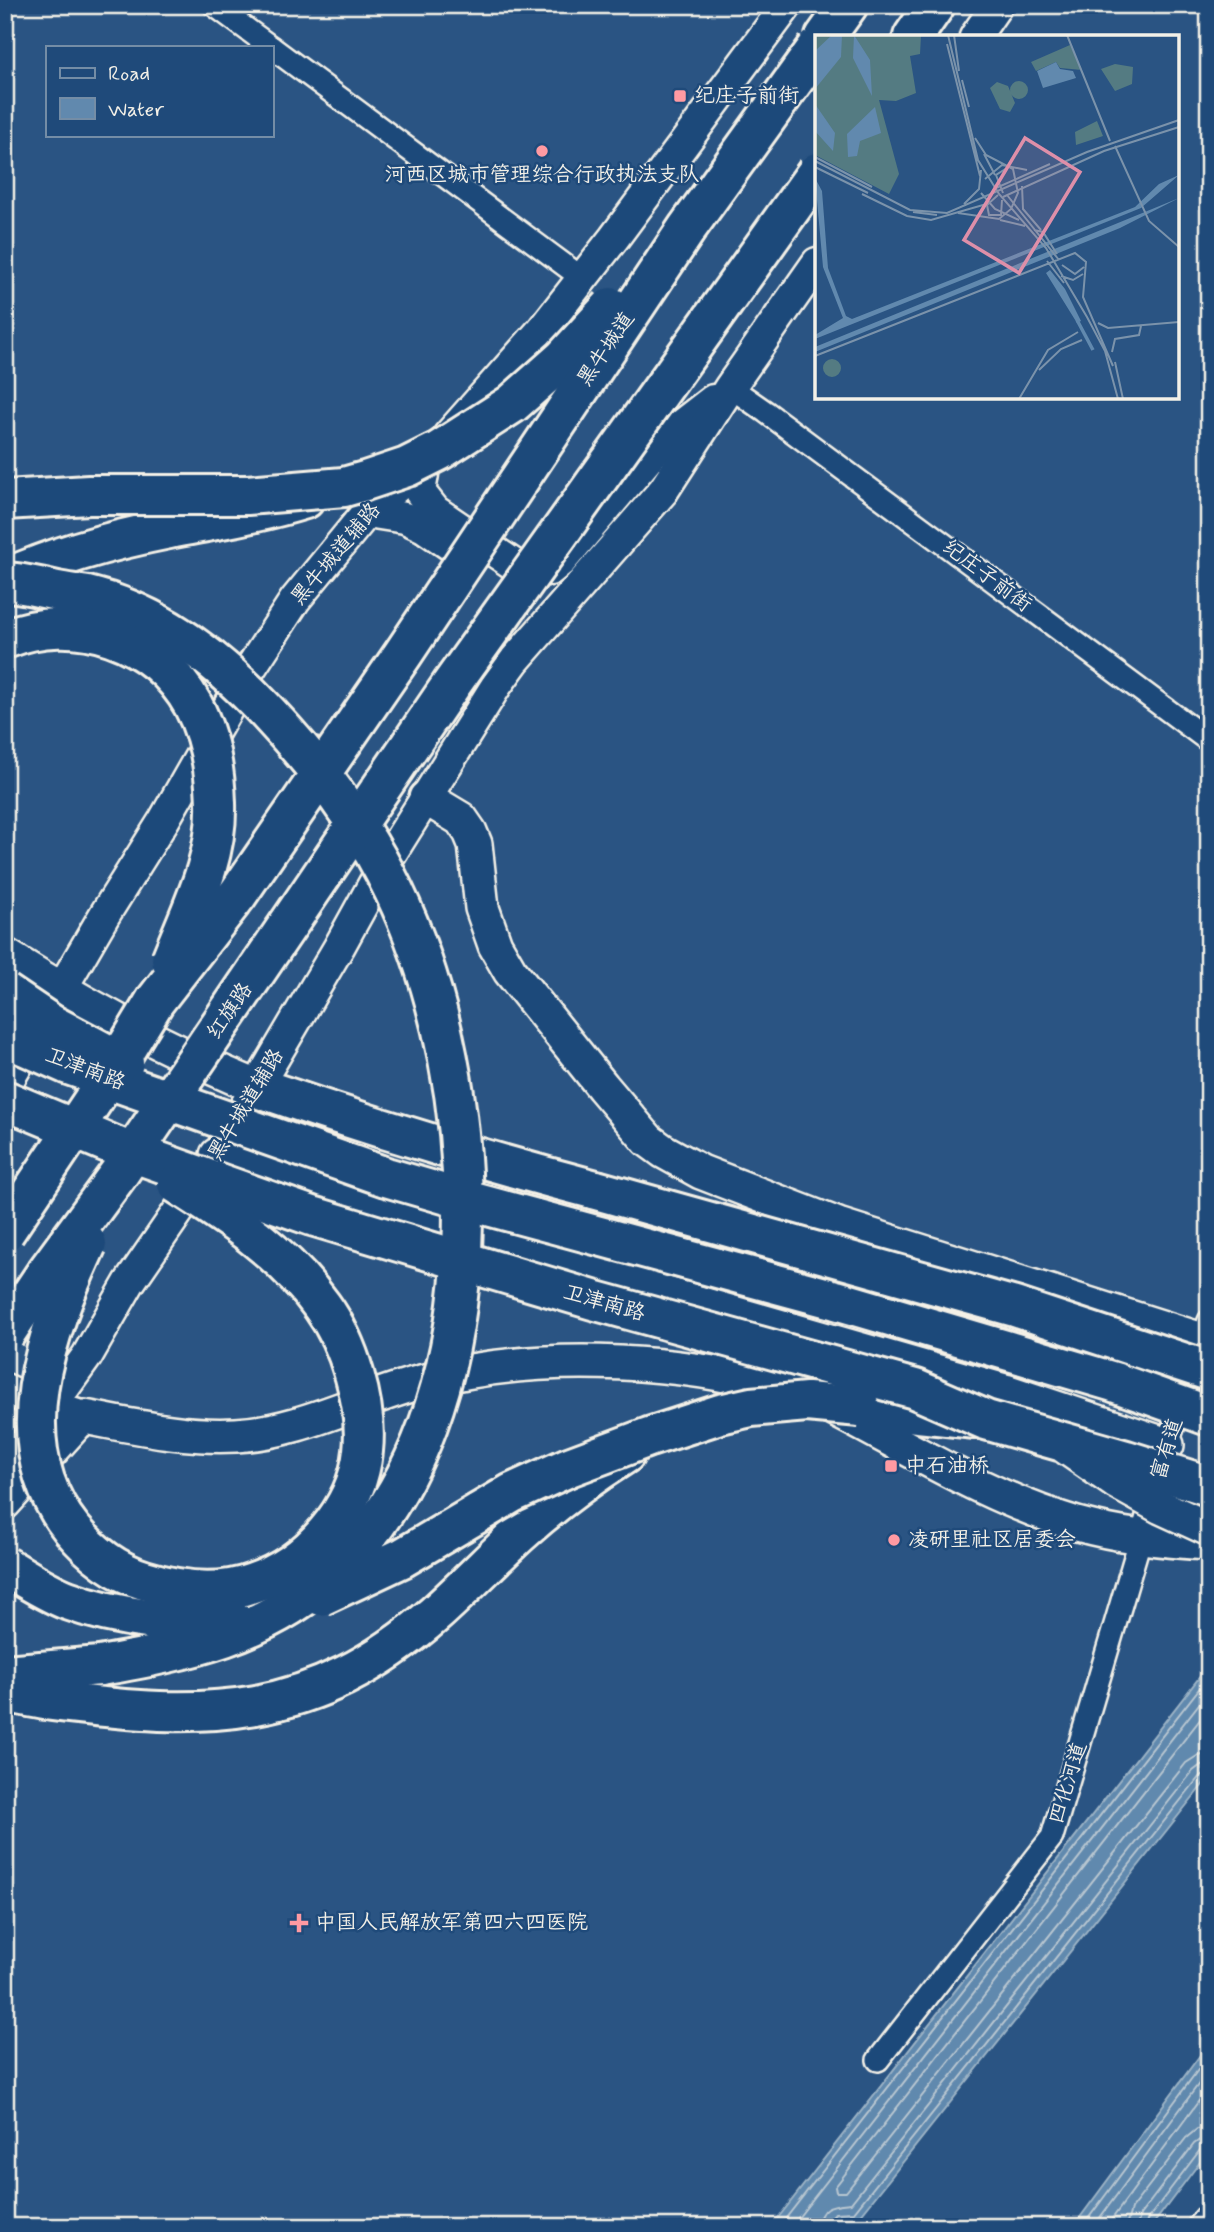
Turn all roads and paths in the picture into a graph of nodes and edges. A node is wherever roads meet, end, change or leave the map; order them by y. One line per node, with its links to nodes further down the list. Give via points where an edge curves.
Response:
1 (214, 5): 9 (street)
2 (787, 5): 15 (main road, 黑牛城道辅路)
3 (848, 5): 6 (highway)
4 (935, 5): 7 (highway)
5 (996, 5): 8 (main road)
6 (826, 35)
7 (914, 35)
8 (976, 35)
9 (270, 46)
10 (273, 48): 15 (street)
11 (815, 51): 13 (highway, 黑牛城道, bridge)
12 (815, 175): 34 (highway, 红旗路, bridge)
13 (688, 227): 19 (highway, bridge, via 564,358 512,404); 28 (highway, 黑牛城道, bridge, via 238,894)
14 (815, 266): 16 (main road, 黑牛城道辅路)
15 (582, 278): 17 (main road, 黑牛城道辅路)
16 (730, 387): 17 (main road, via 668,435 550,570 519,568 435,511 420,492); 22 (main road, 黑牛城道辅路, via 663,491); 23 (street, 纪庄子前街)
17 (425, 462): 19 (main road, 黑牛城道辅路)
18 (5, 500): 19 (highway, bridge, via 247,495)
19 (355, 500): 20 (highway, bridge, via 169,529 96,546); 22 (main road, via 424,527 532,602 533,613); 26 (main road, 黑牛城道辅路, via 250,669)
20 (5, 580): 53 (highway, bridge, via 88,596 177,635 226,671 261,705 325,779 393,890 435,1000 458,1115 464,1205 454,1322 428,1426 397,1490 333,1573 277,1613 230,1636 174,1653 100,1666)
21 (5, 639): 28 (highway, bridge, via 28,631 65,628 119,639 168,671 201,724 211,755 216,804 211,857)
22 (516, 660): 24 (main road, 黑牛城道辅路)
23 (1209, 741)
24 (426, 798): 31 (main road, 黑牛城道辅路); 37 (main road, via 461,819 470,832 482,908 510,971 603,1087 663,1152 701,1172 838,1225)
25 (5, 955): 26 (main road)
26 (62, 991): 30 (main road, 黑牛城道辅路); 31 (main road, via 161,1045)
27 (5, 993): 33 (highway, bridge, via 51,1024 142,1072)
28 (155, 1001): 35 (highway, bridge)
29 (5, 1037): 33 (highway, 卫津南路, bridge)
30 (5, 1086)
31 (257, 1087): 33 (main road, 黑牛城道辅路); 37 (highway, bridge, via 490,1162 1015,1307)
32 (5, 1100): 34 (highway, 卫津南路, bridge)
33 (220, 1137): 39 (main road, via 416,1222); 40 (main road, 黑牛城道辅路, via 87,1356); 41 (highway, 卫津南路, bridge, via 294,1146 438,1192 836,1300 1114,1382)
34 (120, 1160): 34 (highway, bridge, via 245,1230 288,1265 324,1308 352,1369 364,1432 363,1454 352,1489 338,1516 309,1550 274,1575 250,1585 192,1591 129,1576 84,1544 54,1503 42,1475 36,1418 42,1364 61,1304); 36 (highway, 红旗路, bridge); 39 (highway, 卫津南路, bridge, via 191,1174 593,1300 915,1389)
35 (5, 1231)
36 (5, 1335)
37 (1207, 1344): 39 (main road, via 1109,1357); 45 (street, 富有道)
38 (5, 1389): 40 (main road)
39 (995, 1405): 43 (highway, bridge, via 785,1403 720,1414); 44 (highway, 卫津南路, bridge); 45 (main road)
40 (50, 1406): 42 (main road); 46 (main road, 黑牛城道辅路)
41 (1209, 1416)
42 (84, 1417): 48 (main road); 50 (main road, via 206,1436 239,1435 308,1421 424,1381 468,1372 518,1365 630,1363 692,1370 812,1398 1034,1509)
43 (649, 1437): 52 (highway, bridge, via 512,1493 402,1559 278,1612 213,1623 172,1622 106,1611 75,1602); 54 (highway, bridge, via 554,1504 412,1633 357,1670 320,1688 219,1711 128,1709)
44 (1056, 1441): 47 (highway, 卫津南路, bridge); 49 (main road, bridge, via 1116,1482)
45 (1167, 1445): 50 (street, 富有道)
46 (5, 1470)
47 (1209, 1486)
48 (5, 1504)
49 (1209, 1529)
50 (1142, 1538): 51 (main road); 55 (street, 四化河道, via 1052,1837)
51 (1209, 1544)
52 (5, 1566)
53 (5, 1674)
54 (5, 1693)
55 (878, 2060)
56 (1209, 2220): 57 (main road)
57 (1203, 2227)

